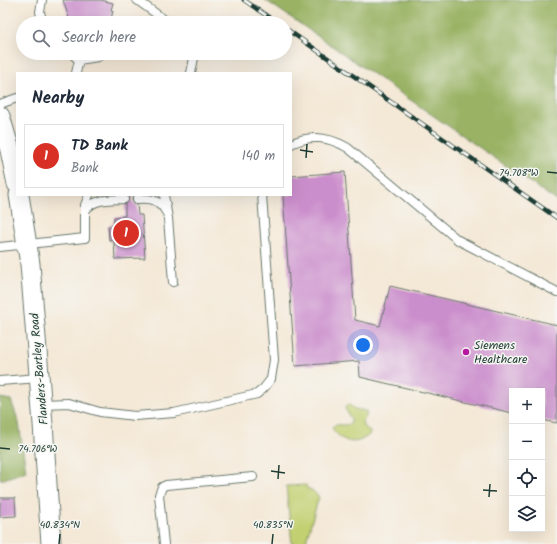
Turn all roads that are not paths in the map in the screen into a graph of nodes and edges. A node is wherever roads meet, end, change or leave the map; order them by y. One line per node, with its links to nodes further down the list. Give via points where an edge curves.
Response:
1 (42, 0): 3 (lane)
2 (137, 0): 4 (lane)
3 (40, 16)
4 (159, 16)
5 (79, 60): 7 (lane)
6 (194, 60): 8 (lane)
7 (76, 72)
8 (191, 72)
9 (16, 98): 10 (lane)
10 (0, 104)
11 (0, 116): 13 (street)
12 (292, 144): 25 (lane, via 320,138 333,140 348,148 458,240)
13 (16, 179)
14 (19, 196): 22 (street, Flanders-Bartley Road)
15 (88, 196): 20 (lane)
16 (164, 196): 21 (lane)
17 (262, 196): 30 (lane, via 274,360 271,379 264,388 253,395 154,416 116,414 69,403)
18 (137, 199): 21 (lane, via 149,198 157,201)
19 (124, 200): 20 (lane, via 96,202 89,205)
20 (85, 211): 22 (lane, via 85,238)
21 (168, 218): 24 (lane)
22 (28, 243): 23 (lane); 27 (street, Flanders-Bartley Road)
23 (0, 247)
24 (173, 282)
25 (557, 292)
26 (0, 376): 28 (lane)
27 (40, 378): 28 (lane); 30 (street, Flanders-Bartley Road)
28 (12, 380): 29 (lane)
29 (0, 381)
30 (42, 404): 32 (street, Flanders-Bartley Road)
31 (253, 477): 33 (lane, via 162,487 159,495)
32 (51, 544)
33 (164, 544)

